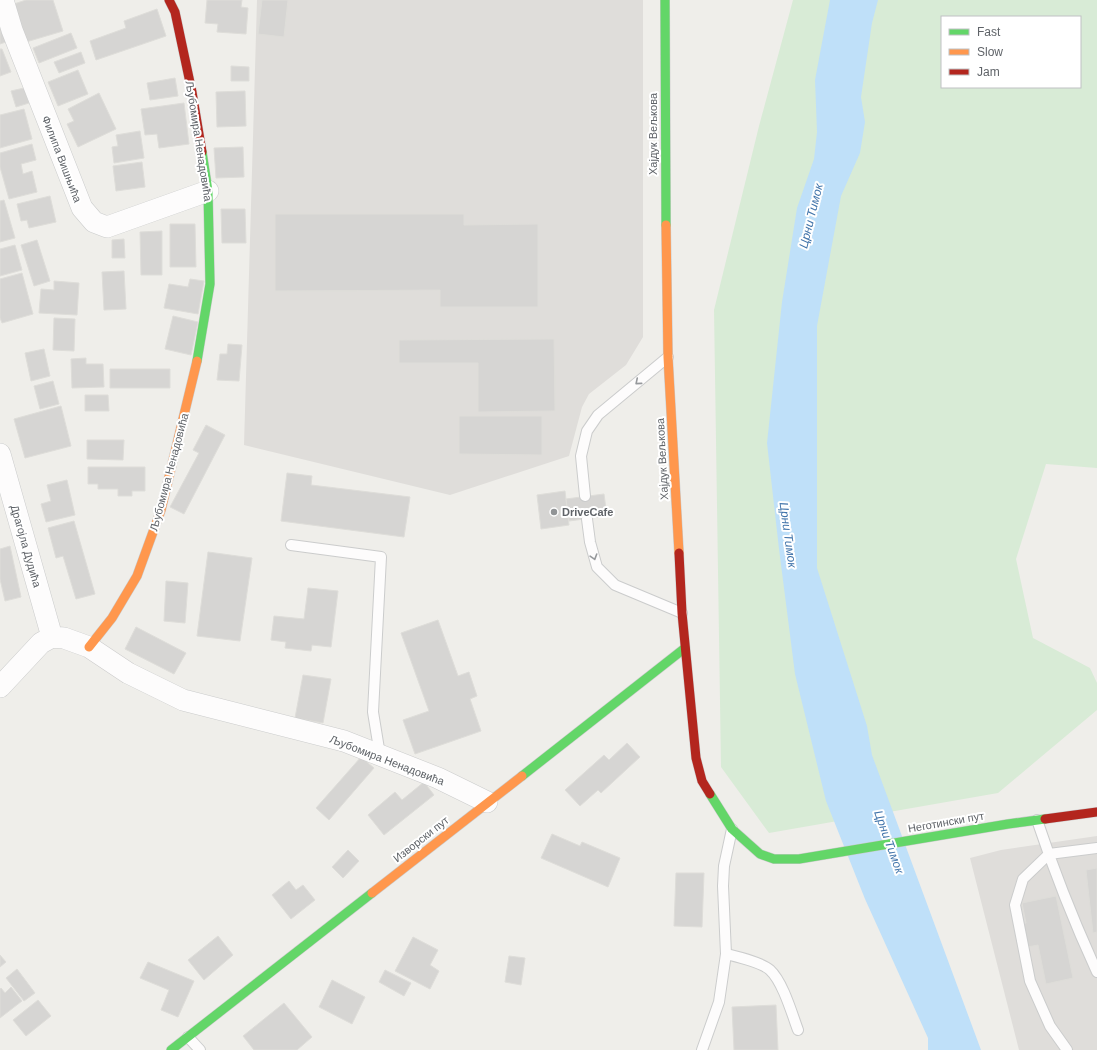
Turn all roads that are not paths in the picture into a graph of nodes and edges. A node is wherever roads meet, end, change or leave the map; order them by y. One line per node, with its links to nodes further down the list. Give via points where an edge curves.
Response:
1 (3, 0): 4 (street, Филипа Вишњића, via 12,30 82,208 94,222 107,227)
2 (169, 0): 4 (street, Љубомира Ненадовића, via 175,12 192,92)
3 (665, 0): 5 (street, Хајдук Вељкова)
4 (208, 191): 12 (street, Љубомира Ненадовића, via 210,284 199,353 161,510 136,576 112,618)
5 (668, 357): 7 (lane, one-way to 7, via 598,416 587,432 582,456); 10 (street, Хајдук Вељкова)
6 (0, 454): 11 (street, Драгојла Дудића)
7 (586, 496)
8 (588, 518): 10 (lane, one-way to 10, via 590,542 598,567 615,585)
9 (291, 545): 15 (lane, via 380,557 373,712)
10 (682, 613): 13 (street, Хајдук Вељкова)
11 (52, 637): 12 (street); 14 (street, via 41,643)
12 (89, 646): 15 (street, Љубомира Ненадовића, via 128,672 183,700 344,741)
13 (685, 648): 16 (street, Изворски пут); 19 (street, Хајдук Вељкова, via 696,758 702,781)
14 (0, 687)
15 (380, 755): 16 (street, Љубомира Ненадовића, via 438,778)
16 (487, 802): 26 (street, Изворски пут)
17 (1097, 812): 18 (street, Неготински пут)
18 (1037, 820): 21 (lane); 22 (street, Неготински пут)
19 (732, 829): 22 (street, Хајдук Вељкова, via 760,854 774,859); 23 (lane, via 724,866 723,886)
20 (1097, 848): 21 (lane)
21 (1049, 854): 24 (lane); 30 (lane, via 1023,879 1015,905 1030,981 1050,1026)
22 (799, 859)
23 (726, 954): 25 (lane, via 752,961 770,970 782,988); 29 (lane, via 719,1002)
24 (1097, 972)
25 (798, 1030)
26 (188, 1037): 27 (street, Изворски пут); 28 (lane)
27 (171, 1050)
28 (200, 1050)
29 (702, 1050)
30 (1067, 1050)

